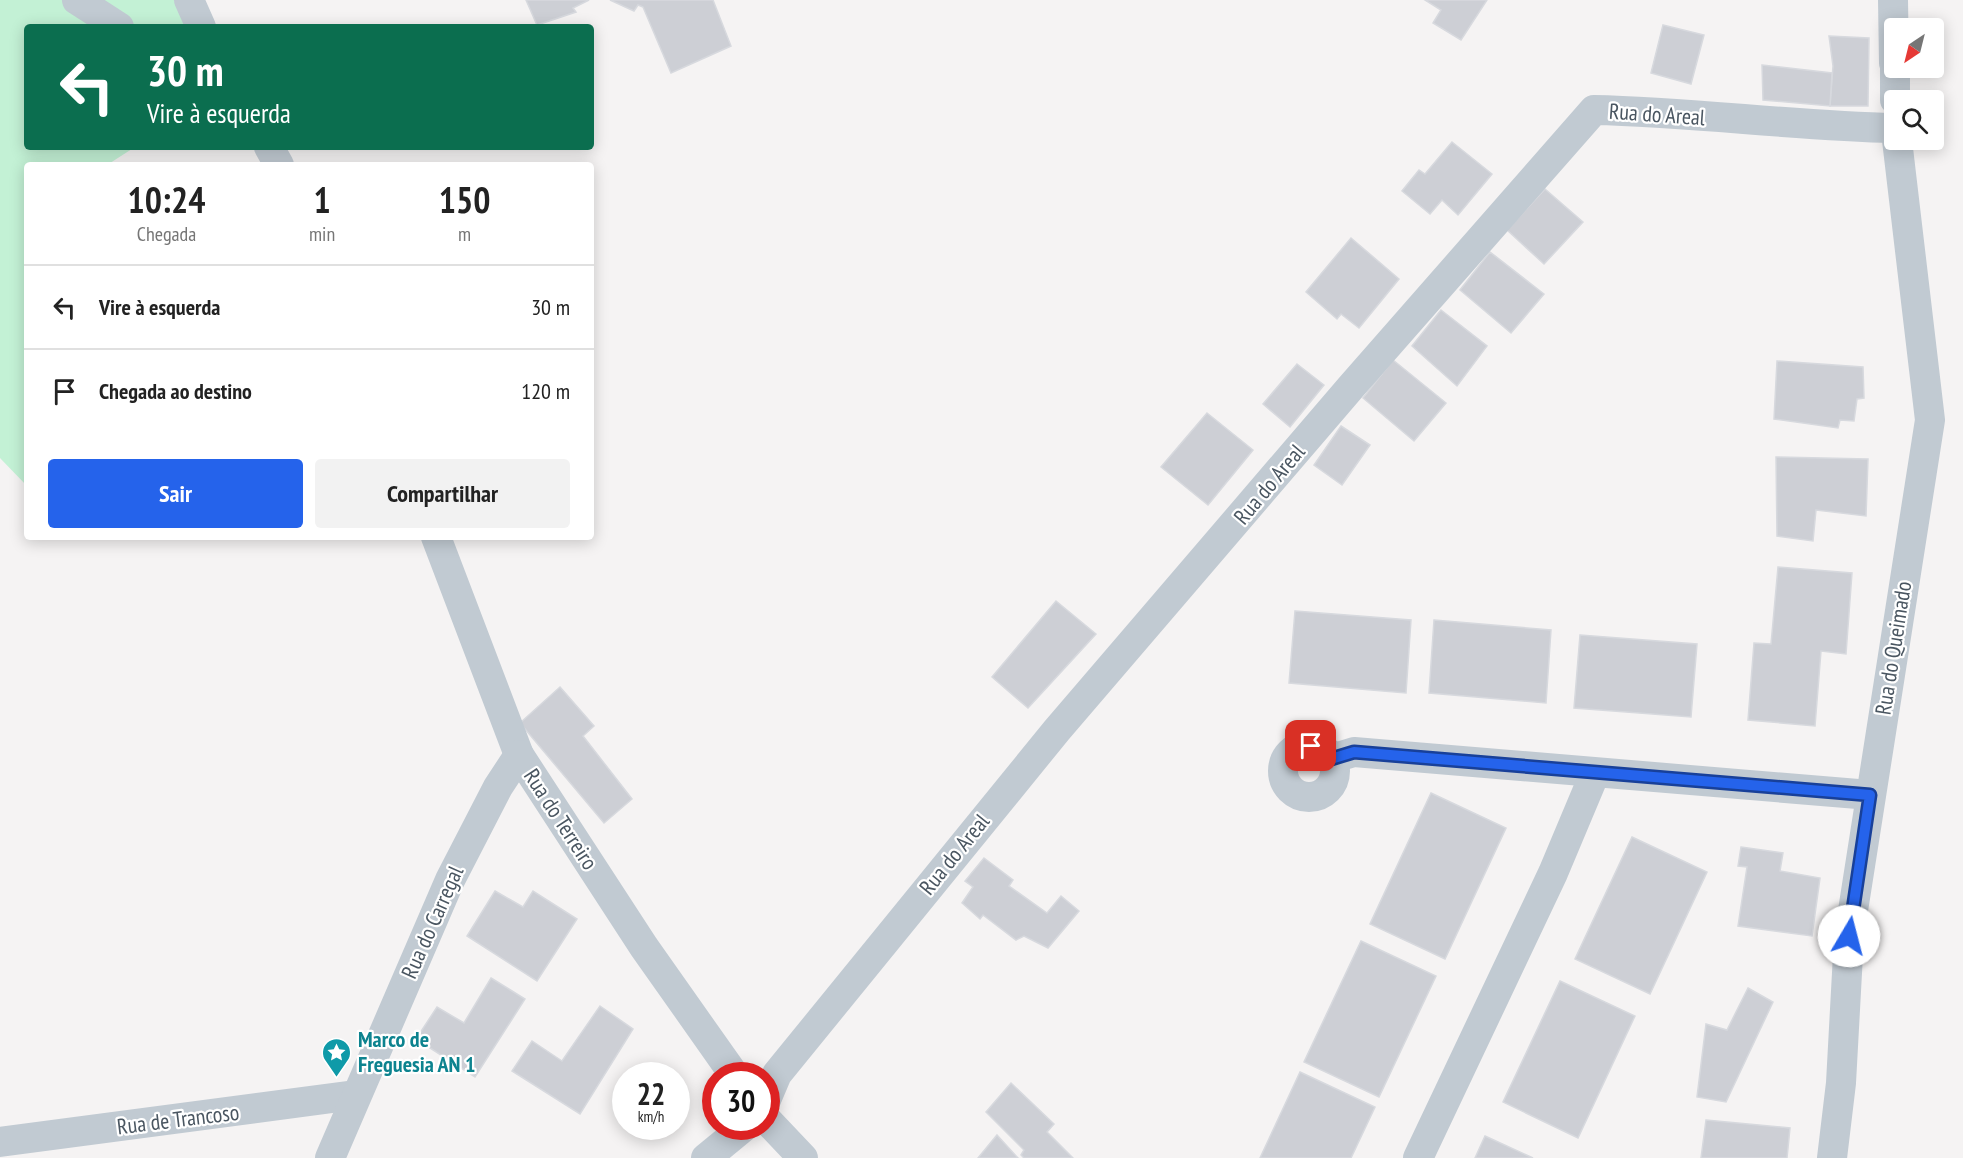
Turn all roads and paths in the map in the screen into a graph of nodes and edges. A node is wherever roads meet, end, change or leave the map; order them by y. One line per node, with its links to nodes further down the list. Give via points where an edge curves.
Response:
1 (77, 0): 5 (street)
2 (189, 0): 6 (street)
3 (1893, 0): 4 (street)
4 (1894, 18)
5 (114, 24)
6 (200, 24)
7 (1884, 128): 15 (street, Rua do Areal, via 1593,110 991,809)
8 (1898, 150): 13 (street, Rua do Queimado, via 1930,420)
9 (437, 540): 10 (street, Rua do Terreiro)
10 (519, 755): 14 (street, Rua do Terreiro); 16 (street, Rua do Carregal, via 450,880)
11 (1331, 759): 12 (street, via 1354,752)
12 (1595, 773): 13 (street); 23 (street, via 1553,873)
13 (1870, 795): 24 (street, Rua do Queimado, via 1849,936 1841,1083)
14 (725, 1062)
15 (780, 1070)
16 (355, 1095): 19 (street, Rua de Trancoso); 20 (street, Rua do Carregal)
17 (780, 1134): 22 (street)
18 (728, 1140): 21 (street)
19 (0, 1142)
20 (330, 1158)
21 (706, 1158)
22 (803, 1158)
23 (1418, 1158)
24 (1832, 1158)

